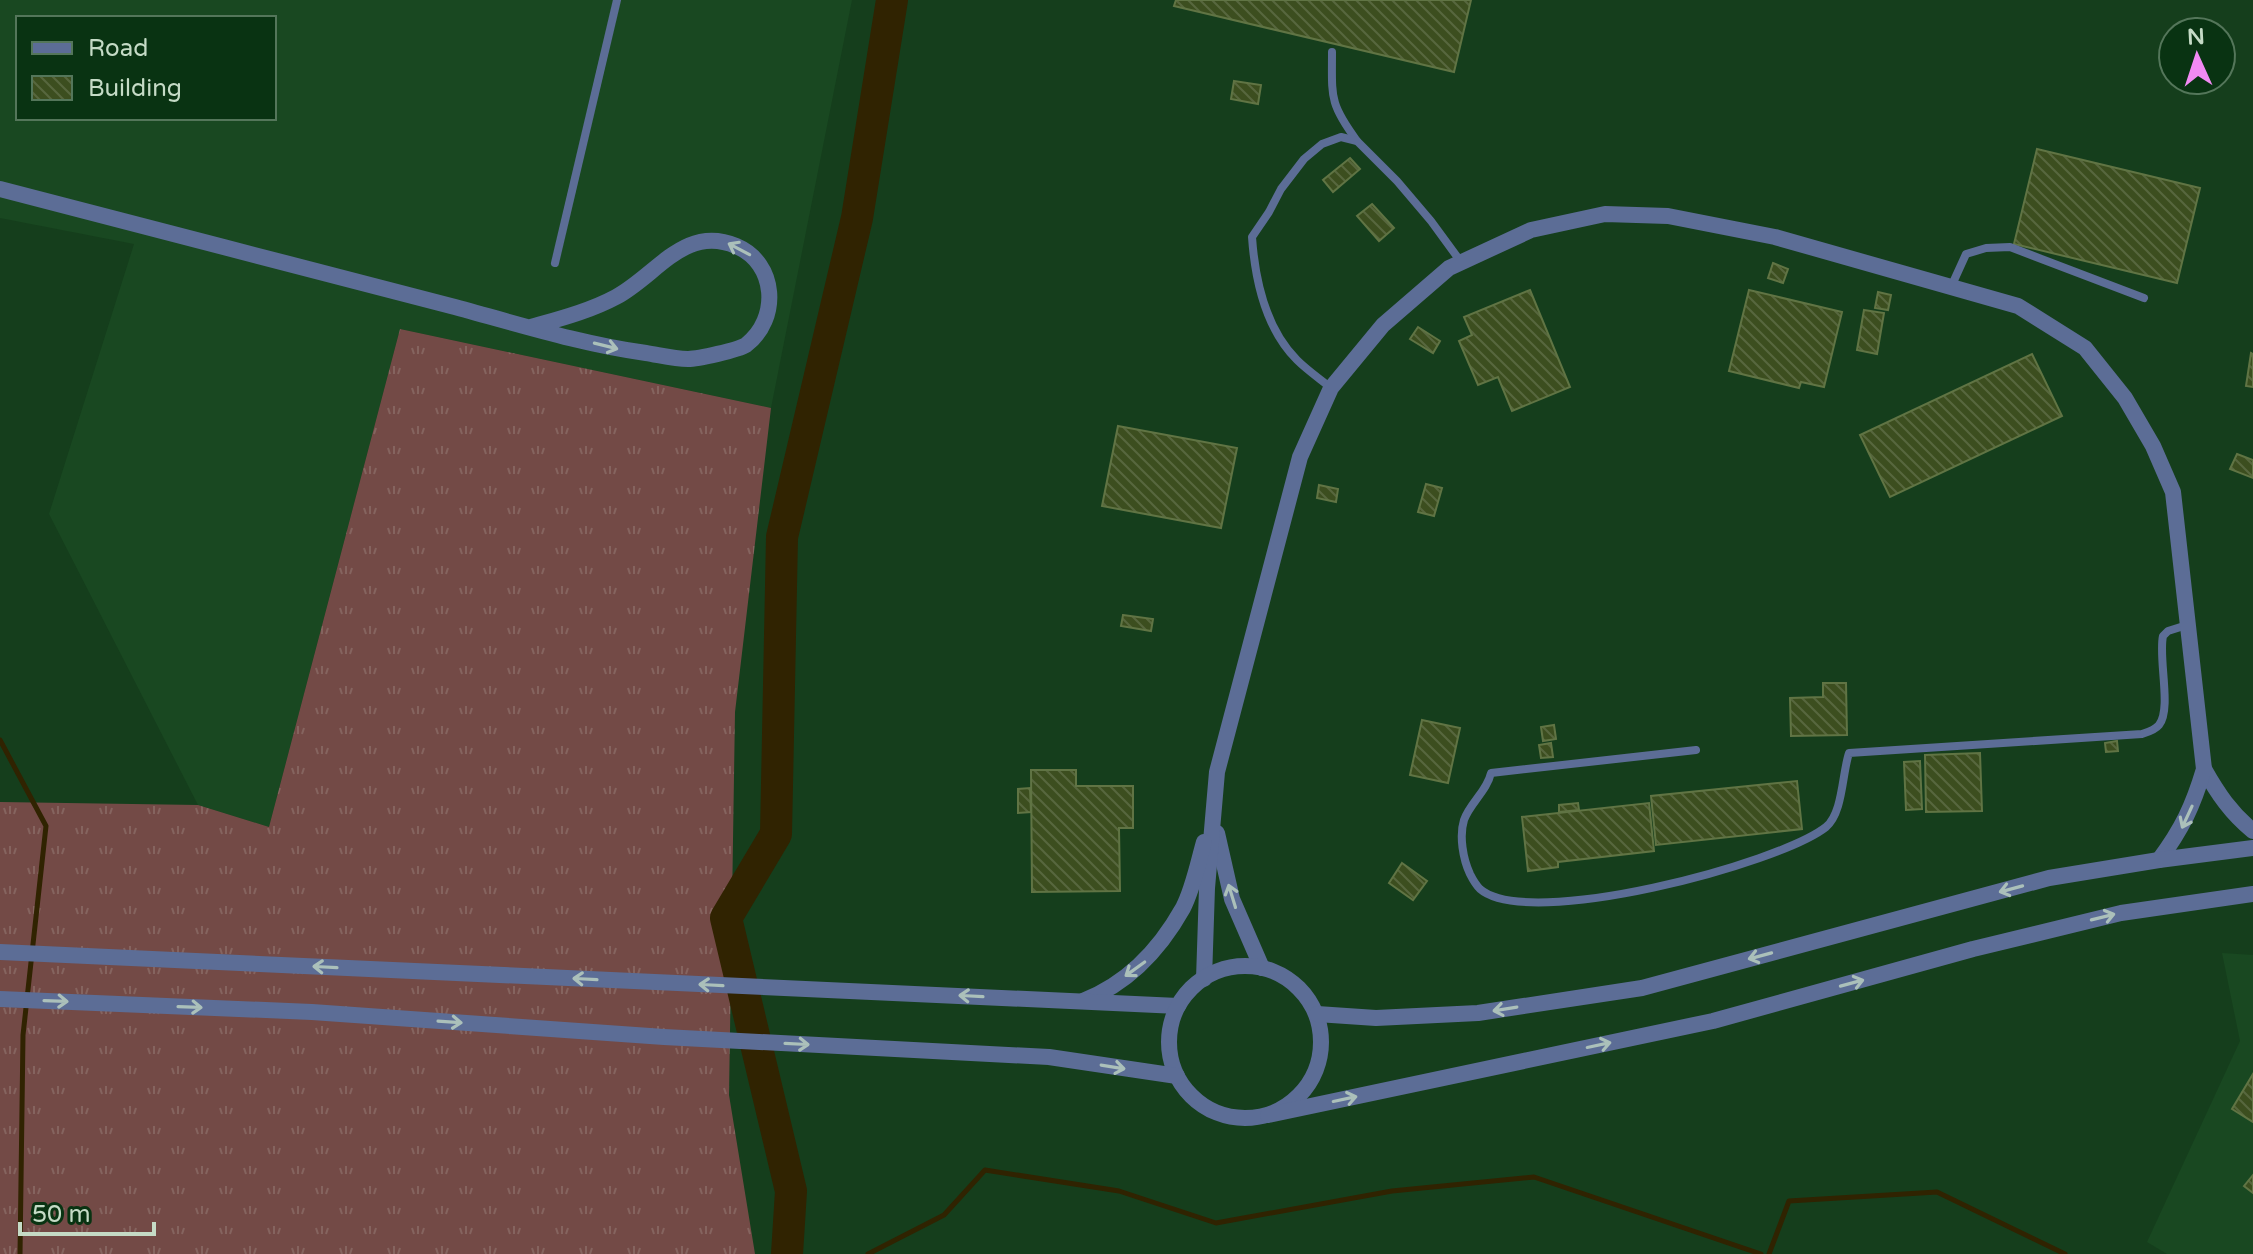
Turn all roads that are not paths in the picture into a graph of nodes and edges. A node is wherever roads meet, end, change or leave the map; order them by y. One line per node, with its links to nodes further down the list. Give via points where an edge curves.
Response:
1 (617, 0): 5 (lane)
2 (1332, 52): 3 (lane, via 1335,110)
3 (1357, 141): 6 (lane, via 1397,181); 10 (lane, via 1341,137 1304,159 1252,237 1269,318 1297,359)
4 (0, 189): 9 (street)
5 (555, 263)
6 (1461, 263): 7 (street, via 1531,230 1605,214 1668,216 1775,237); 10 (street, via 1383,325)
7 (1951, 287): 8 (lane, via 1966,254 2010,247); 11 (street, via 2018,306 2085,348 2125,398 2173,492)
8 (2144, 298)
9 (531, 327): 9 (street, one-way to 9, via 619,349 690,359 744,346 765,324 770,302 767,275 740,247 719,239 691,242 617,296)
10 (1331, 388): 14 (street, via 1300,457 1217,772)
11 (2187, 625): 12 (lane, via 2163,636 2164,714 2152,731 1849,753 1839,805 1829,825 1813,835 1771,855 1606,897 1517,900 1480,889 1470,876 1462,843 1464,819 1491,773); 13 (street)
12 (1696, 750)
13 (2204, 769): 15 (street, via 2221,799); 17 (street, one-way to 17, via 2181,830)
14 (1213, 815): 20 (street, one-way to 14, via 1232,899); 21 (street); 23 (street, one-way to 23, via 1184,906 1146,961)
15 (2253, 831)
16 (2253, 848): 17 (street)
17 (2159, 860): 25 (street, one-way to 25, via 2049,878 1642,988 1478,1013 1376,1018)
18 (2253, 894): 27 (street, one-way to 18, via 1713,1021 2121,913)
19 (0, 952): 23 (street, one-way to 19)
20 (1262, 968): 21 (street, via 1237,966); 25 (street, via 1285,977)
21 (1204, 979): 24 (street)
22 (0, 999): 26 (street, one-way to 26, via 312,1012 1049,1057)
23 (1083, 1001): 24 (street)
24 (1178, 1006): 26 (street, via 1169,1041)
25 (1317, 1014): 27 (street, via 1322,1038 1314,1074 1291,1103)
26 (1177, 1076): 27 (street, via 1206,1108 1226,1116)
27 (1268, 1115)

